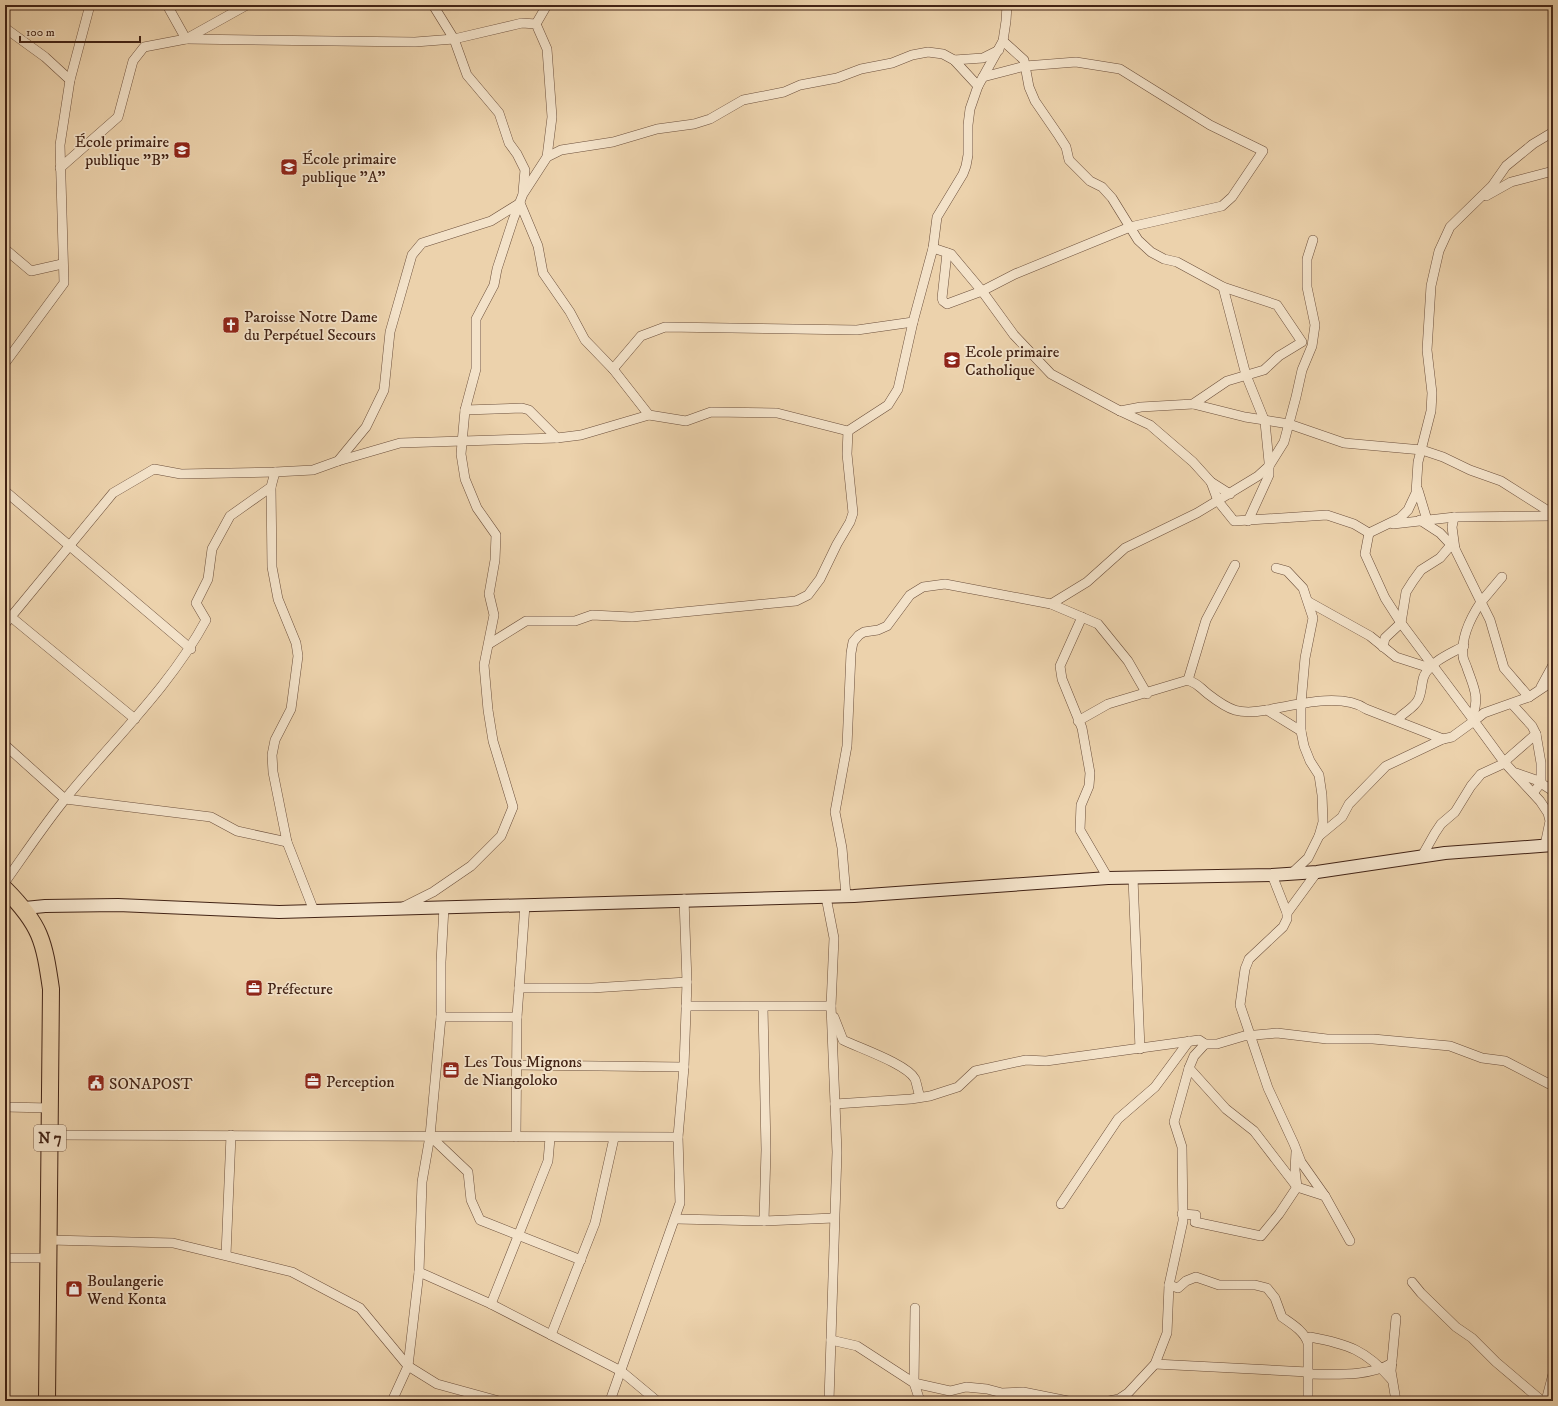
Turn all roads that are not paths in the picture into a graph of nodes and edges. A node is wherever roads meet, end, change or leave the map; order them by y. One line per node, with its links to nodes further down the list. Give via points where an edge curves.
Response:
1 (90, 5): 16 (street)
2 (167, 5): 9 (street)
3 (247, 5): 9 (street)
4 (432, 5): 10 (street)
5 (547, 5): 7 (street)
6 (1007, 5): 11 (street)
7 (536, 24): 10 (street, via 522,23); 19 (street, via 547,49 552,117)
8 (5, 28): 16 (street, via 45,57)
9 (186, 39): 10 (street, via 415,42); 20 (street, via 144,47 134,61 118,117)
10 (454, 39): 22 (street, via 467,75 499,113 509,143 523,163)
11 (1003, 41): 12 (street); 14 (street, via 1024,60)
12 (998, 50): 13 (street, via 983,58); 15 (street)
13 (954, 60): 17 (street); 19 (street, via 943,54 928,52 912,55 837,78 743,100 710,119 694,124 656,129 612,142 561,150)
14 (1025, 66): 15 (street); 25 (street, via 1035,101 1066,148 1069,160 1090,181 1102,187); 25 (street, via 1076,62 1120,69 1210,125 1264,151 1232,197 1222,206)
15 (983, 77): 17 (street)
16 (70, 80): 20 (street, via 60,145)
17 (978, 86): 27 (street, via 970,109 966,166 937,217)
18 (1553, 132): 23 (street, via 1506,166)
19 (547, 157): 22 (street)
20 (60, 168): 30 (street)
21 (1553, 171): 23 (street, via 1510,182)
22 (523, 194): 24 (street)
23 (1481, 198): 48 (street, via 1450,227 1439,251 1431,286 1427,350 1432,393 1431,411)
24 (520, 203): 37 (street, via 538,246 543,273 570,312 585,340); 40 (street, via 494,285 476,319 476,369); 49 (street, via 491,221 422,243 412,255 390,332 384,390 366,427)
25 (1130, 227): 31 (street, via 1138,240 1151,252 1177,262); 32 (street, via 1015,274)
26 (1313, 240): 34 (street, via 1307,259)
27 (933, 248): 29 (street); 33 (street)
28 (5, 249): 30 (street, via 31,271)
29 (947, 253): 32 (street, via 952,254); 32 (street, via 943,301 949,304)
30 (62, 264): 36 (street, via 64,283)
31 (1223, 287): 35 (street, via 1277,305); 38 (street)
32 (982, 291): 41 (street, via 1014,336 1051,374)
33 (913, 322): 37 (street, via 858,330 665,327 641,336); 45 (street, via 898,390 888,405)
34 (1314, 333): 35 (street); 44 (street)
35 (1302, 342): 38 (street, via 1279,356 1264,370)
36 (5, 363)
37 (614, 369): 42 (street)
38 (1246, 375): 39 (street, via 1227,381); 43 (street)
39 (1193, 404): 41 (street); 43 (street)
40 (465, 410): 46 (street, via 529,410); 47 (street)
41 (1120, 411): 52 (street, via 1150,425 1193,462)
42 (649, 415): 45 (street, via 686,421 711,412 777,413); 46 (street, via 581,436)
43 (1263, 419): 44 (street); 50 (street)
44 (1289, 424): 48 (street, via 1344,443); 50 (street, via 1284,442)
45 (848, 431): 75 (street, via 847,454 853,514 820,578 808,595 796,601 640,617 592,615 575,621 526,621)
46 (557, 438): 47 (street)
47 (463, 442): 49 (street, via 400,443); 75 (street, via 464,480 477,508 496,535 489,594 494,615)
48 (1422, 450): 53 (street); 58 (street, via 1501,481)
49 (338, 462): 51 (street, via 313,470)
50 (1269, 466): 56 (street); 61 (street, via 1269,476)
51 (275, 472): 54 (street); 64 (street, via 181,474 154,469 113,493)
52 (1211, 482): 56 (street); 57 (street)
53 (1416, 482): 60 (street); 62 (street, via 1413,502 1408,510 1400,518)
54 (271, 487): 78 (street, via 230,516 212,549 208,578 196,603 206,620); 104 (street, via 272,567 278,599 296,643 298,656 291,709 275,740 272,755)
55 (5, 491): 64 (street)
56 (1230, 494): 57 (street)
57 (1218, 501): 61 (street, via 1234,520); 71 (street, via 1125,548 1087,582)
58 (1553, 515): 59 (street)
59 (1454, 517): 60 (street); 65 (street)
60 (1424, 520): 62 (street); 65 (street)
61 (1248, 521): 63 (street, via 1327,515)
62 (1385, 524): 63 (street)
63 (1369, 532): 74 (street, via 1365,554 1385,598)
64 (70, 546): 73 (street); 78 (street)
65 (1453, 547): 70 (street); 74 (street, via 1421,570 1412,581 1406,592)
66 (1235, 565): 81 (street, via 1206,620)
67 (1276, 568): 69 (street, via 1287,571 1303,588)
68 (1502, 577): 70 (street)
69 (1309, 602): 77 (street, via 1370,636); 86 (street, via 1313,618 1305,658)
70 (1481, 602): 76 (street, via 1469,621); 85 (street, via 1490,620 1504,668)
71 (1051, 604): 72 (street); 114 (street, via 945,584 923,588 910,594 886,626 864,632 854,642 851,653 846,746 835,811 842,848)
72 (1082, 617): 84 (street, via 1098,624 1128,661); 92 (street, via 1060,666 1062,679)
73 (7, 618): 89 (street)
74 (1400, 623): 77 (street, via 1385,638); 80 (street)
75 (489, 644): 120 (street, via 484,665 488,710 493,741 512,807 501,836 471,866 433,892)
76 (1464, 646): 80 (street); 91 (street, via 1463,657 1477,699)
77 (1383, 647): 80 (street, via 1396,657)
78 (191, 649): 89 (street)
79 (1553, 665): 83 (street)
80 (1431, 667): 90 (street, via 1425,675 1417,702); 91 (street)
81 (1188, 680): 84 (street); 88 (street, via 1199,684 1206,693 1230,710 1250,713)
82 (1553, 681): 83 (street)
83 (1540, 689): 85 (street)
84 (1147, 694): 92 (street, via 1108,704)
85 (1529, 697): 87 (street)
86 (1301, 703): 88 (street); 90 (street, via 1330,700 1362,706); 93 (street)
87 (1512, 704): 91 (street, via 1484,713); 94 (street)
88 (1267, 710): 93 (street)
89 (135, 719): 102 (street)
90 (1397, 720): 95 (street)
91 (1473, 720): 95 (street, via 1452,737); 97 (street)
92 (1078, 721): 110 (street, via 1082,728 1090,773 1089,786 1081,805 1080,830)
93 (1301, 731): 103 (street, via 1310,761 1319,775 1323,822)
94 (1536, 734): 97 (street); 99 (street)
95 (1443, 739): 103 (street, via 1386,766 1349,804 1342,816)
96 (5, 745): 102 (street)
97 (1504, 763): 98 (street); 106 (street, via 1481,774 1455,812 1435,832)
98 (1512, 771): 99 (street); 101 (street)
99 (1541, 782): 100 (street); 101 (street)
100 (1553, 791)
101 (1533, 793): 105 (street, via 1548,813)
102 (66, 799): 104 (street, via 211,817 237,832); 112 (street)
103 (1319, 836): 108 (street, via 1308,858)
104 (287, 842): 121 (street)
105 (1549, 845): 106 (main road)
106 (1422, 856): 107 (main road)
107 (1317, 872): 108 (main road); 122 (street)
108 (1291, 874): 109 (main road)
109 (1272, 875): 111 (main road); 122 (street)
110 (1108, 878): 111 (main road); 114 (main road)
111 (1134, 878): 133 (street)
112 (5, 882)
113 (5, 889): 119 (highway, N 7)
114 (846, 896): 115 (main road)
115 (826, 897): 116 (main road); 127 (street, via 834,938)
116 (684, 899): 117 (main road); 123 (street)
117 (525, 905): 118 (main road); 124 (street)
118 (444, 907): 120 (main road); 128 (street)
119 (25, 908): 121 (main road, via 118,905 279,912); 141 (highway, N 7, via 42,938 46,957 52,1007)
120 (401, 908): 121 (main road)
121 (314, 911)
122 (1287, 913): 130 (street, via 1283,927 1254,954 1245,969 1240,1005)
123 (686, 982): 124 (street, via 592,988); 125 (street)
124 (519, 988): 129 (street)
125 (686, 1006): 126 (street); 135 (street)
126 (763, 1007): 127 (street); 156 (street, via 766,1150)
127 (831, 1009): 138 (street, via 843,1040 909,1072 915,1079); 139 (street)
128 (441, 1017): 129 (street); 144 (street)
129 (517, 1017): 134 (street)
130 (1249, 1035): 132 (street, via 1216,1044); 137 (street, via 1373,1039 1450,1046 1482,1058 1505,1061); 149 (street, via 1268,1088)
131 (1189, 1041): 132 (street, via 1199,1040); 133 (street); 152 (street, via 1159,1082 1118,1119)
132 (1206, 1044): 136 (street, via 1194,1056)
133 (1140, 1049): 138 (street, via 1046,1061 1026,1060 991,1067 975,1071 958,1087)
134 (516, 1065): 135 (street); 145 (street)
135 (684, 1067): 146 (street)
136 (1189, 1068): 150 (street, via 1226,1109 1254,1131); 153 (street, via 1174,1122 1182,1147)
137 (1553, 1086)
138 (920, 1097): 139 (street)
139 (835, 1104): 154 (street, via 837,1152)
140 (5, 1107): 141 (street)
141 (50, 1108): 142 (highway, N 7)
142 (50, 1135): 143 (street); 158 (highway, N 7)
143 (231, 1136): 144 (street); 160 (street)
144 (430, 1136): 145 (street); 157 (street, via 468,1172 471,1200 480,1220); 164 (street, via 422,1182)
145 (516, 1137): 147 (street)
146 (678, 1137): 148 (street); 155 (street, via 680,1203)
147 (550, 1138): 148 (street); 157 (street, via 548,1161)
148 (614, 1138): 163 (street, via 595,1223)
149 (1296, 1149): 150 (street); 151 (street, via 1301,1162)
150 (1297, 1187): 151 (street); 153 (street, via 1261,1236 1194,1222 1196,1215)
151 (1325, 1196): 159 (street)
152 (1061, 1204)
153 (1182, 1214): 166 (street, via 1183,1221)
154 (834, 1218): 156 (street); 172 (street)
155 (676, 1219): 156 (street); 177 (street, via 661,1253)
156 (764, 1222)
157 (517, 1236): 163 (street); 167 (street)
158 (49, 1240): 160 (street, via 172,1243); 162 (highway, N 7)
159 (1350, 1241)
160 (226, 1256): 175 (street, via 292,1272 360,1308)
161 (5, 1258): 162 (street)
162 (49, 1258): 183 (highway, N 7)
163 (580, 1260): 170 (street)
164 (419, 1272): 167 (street); 175 (street)
165 (1412, 1282): 194 (street, via 1456,1327 1472,1338)
166 (1169, 1285): 174 (street, via 1167,1334); 178 (street, via 1178,1288 1196,1277 1219,1285 1255,1285 1267,1288 1275,1298 1282,1317 1306,1337)
167 (491, 1304): 170 (street)
168 (915, 1308): 181 (street)
169 (1396, 1318): 173 (street)
170 (551, 1335): 177 (street)
171 (1310, 1337): 176 (street, via 1337,1342 1365,1354)
172 (831, 1340): 181 (street, via 857,1346); 188 (street)
173 (1392, 1363): 176 (street); 180 (street)
174 (1155, 1364): 178 (street); 182 (street)
175 (408, 1366): 184 (street); 185 (street, via 437,1384)
176 (1383, 1369): 178 (street, via 1334,1374); 180 (street)
177 (621, 1371): 186 (street); 187 (street)
178 (1308, 1373): 192 (street)
179 (1553, 1374): 195 (street)
180 (1392, 1380): 193 (street)
181 (914, 1383): 189 (street); 190 (street, via 950,1390 966,1387 1002,1393 1023,1392)
182 (1127, 1397): 191 (street)
183 (47, 1401)
184 (392, 1401)
185 (499, 1401)
186 (610, 1401)
187 (657, 1401)
188 (829, 1401)
189 (920, 1401)
190 (1068, 1401)
191 (1109, 1401)
192 (1308, 1401)
193 (1396, 1401)
194 (1542, 1401)
195 (1546, 1401)

